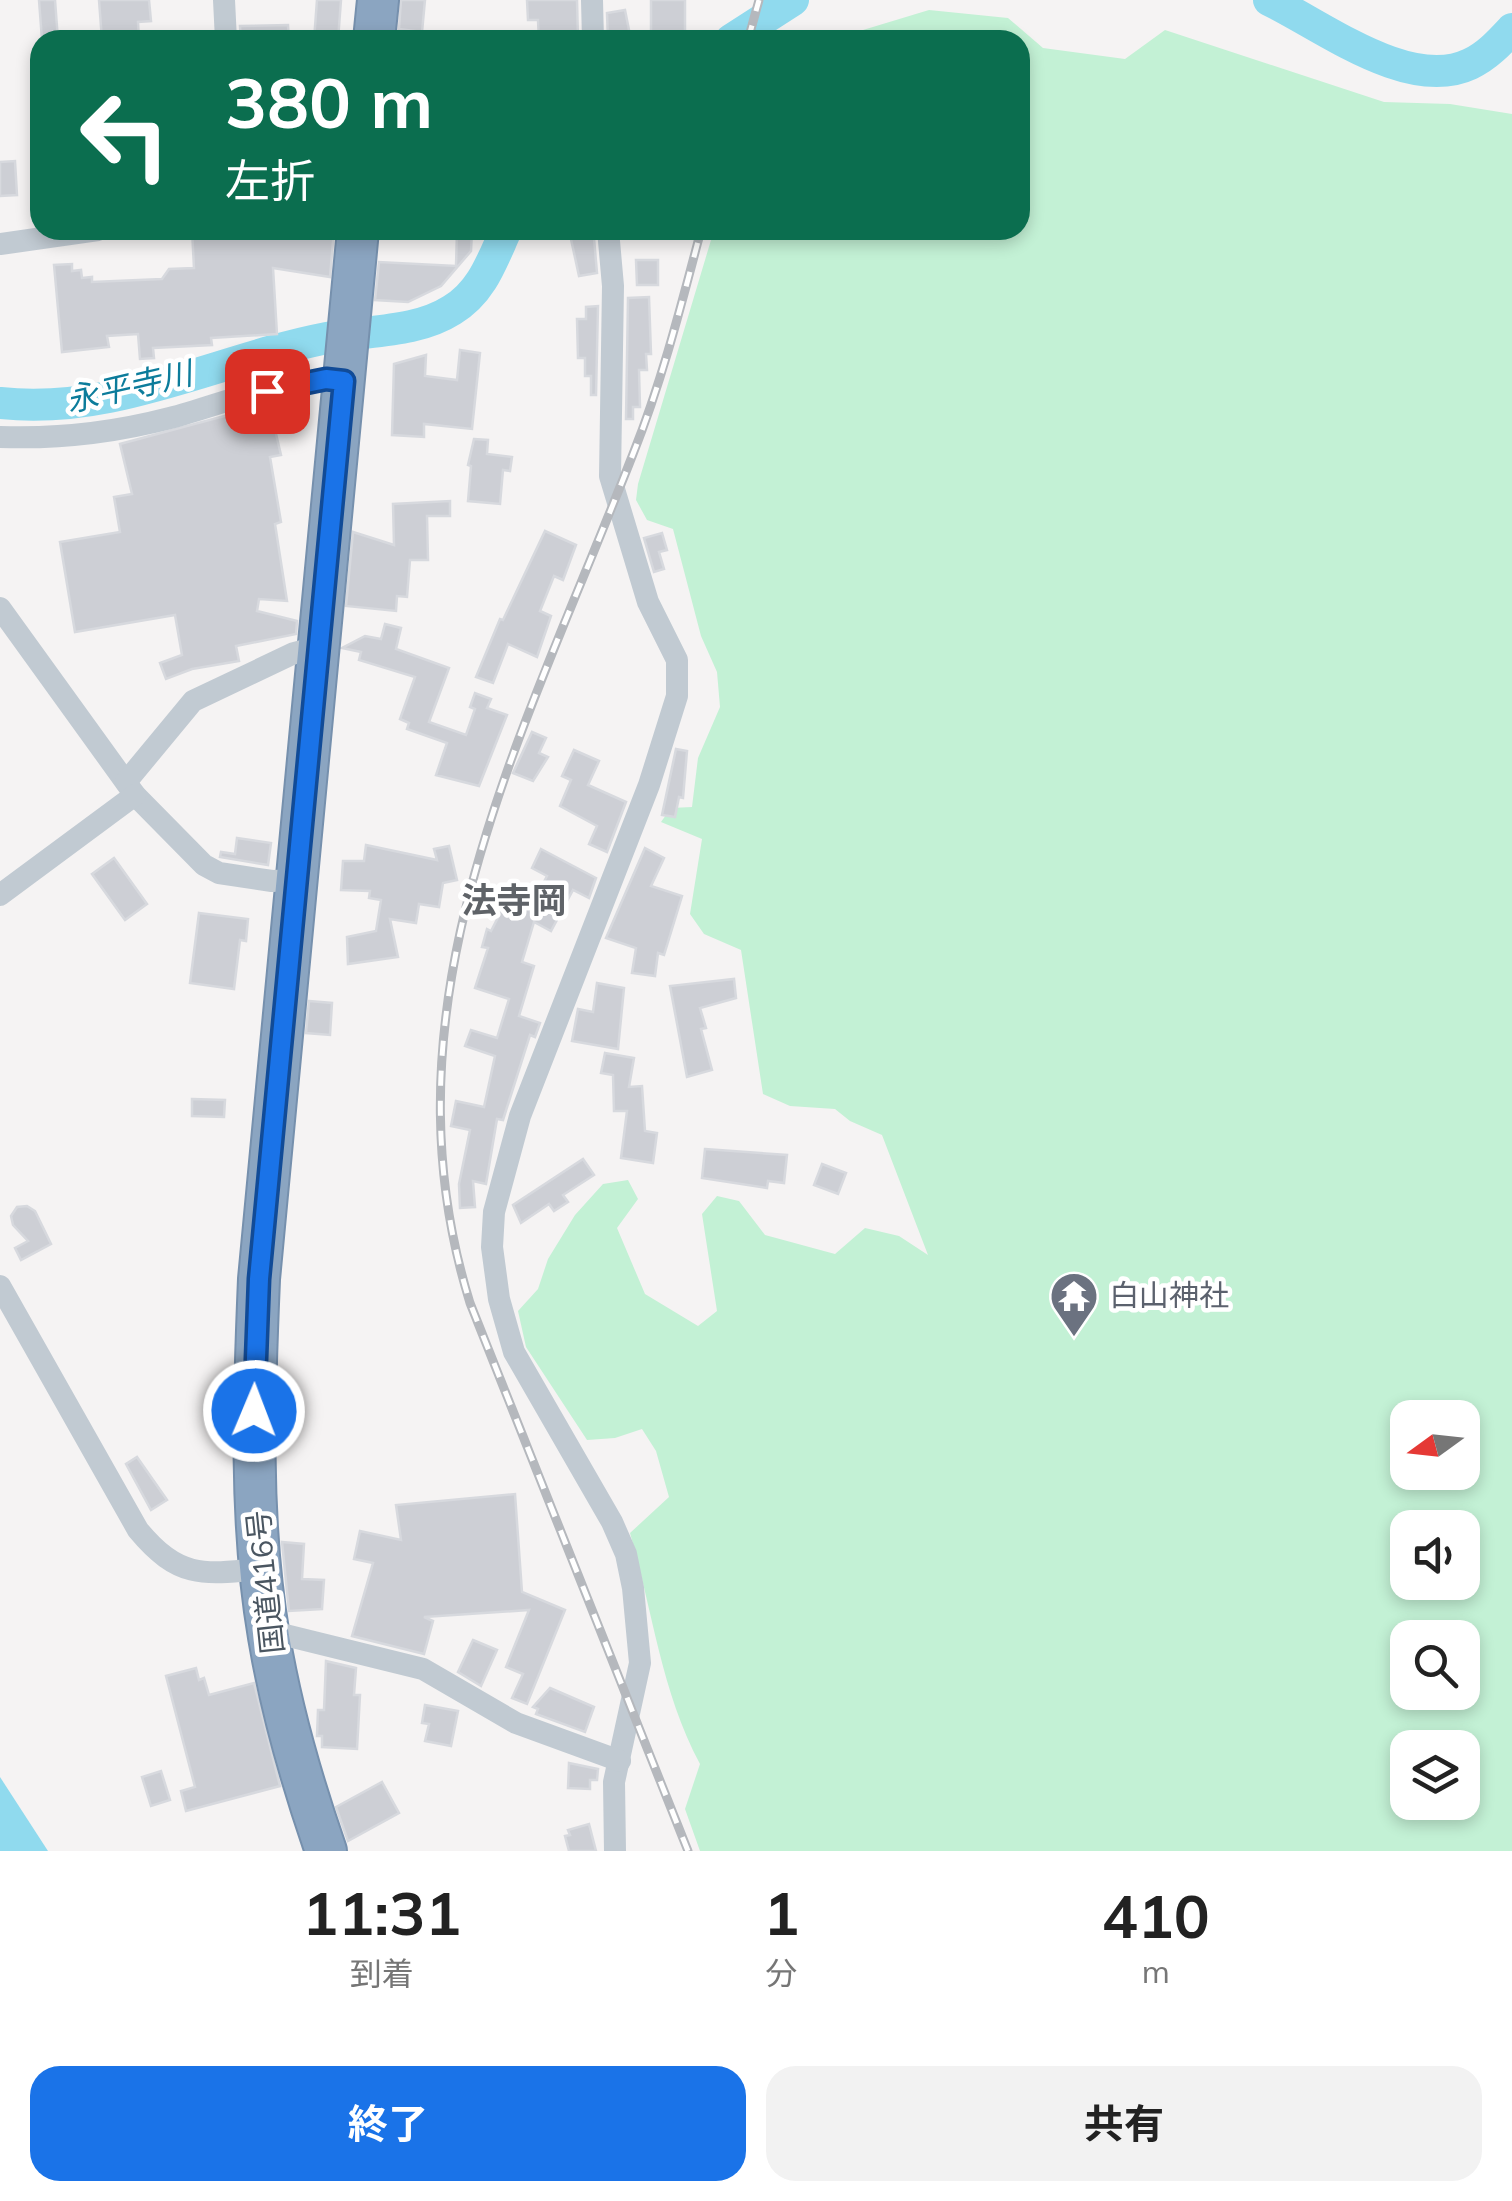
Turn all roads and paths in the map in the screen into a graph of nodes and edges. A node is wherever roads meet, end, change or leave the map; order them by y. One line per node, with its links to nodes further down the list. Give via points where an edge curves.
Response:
1 (224, 0): 4 (street)
2 (378, 0): 5 (highway)
3 (592, 0): 6 (street)
4 (226, 30)
5 (375, 30)
6 (593, 30)
7 (30, 240): 10 (street)
8 (357, 240): 11 (highway, 国道416号)
9 (609, 240): 21 (street, via 610,476 648,602 677,660 677,696 520,1116 494,1212 492,1247 514,1352 626,1554 640,1663)
10 (0, 244)
11 (345, 372): 12 (street, via 112,429); 14 (highway, 国道416号)
12 (0, 437)
13 (0, 608): 15 (street)
14 (320, 646): 15 (street, via 193,702); 16 (highway, 国道416号)
15 (130, 789): 16 (street, via 219,874); 17 (street)
16 (298, 880): 19 (highway, 国道416号, via 259,1279 254,1442)
17 (0, 895)
18 (0, 1286): 19 (street, via 138,1530 160,1556 209,1574)
19 (260, 1569): 20 (highway, 国道416号)
20 (269, 1638): 21 (street, via 285,1635 424,1669 516,1722); 22 (highway, 国道416号)
21 (620, 1760): 23 (street, via 612,1809)
22 (326, 1851)
23 (615, 1851)

